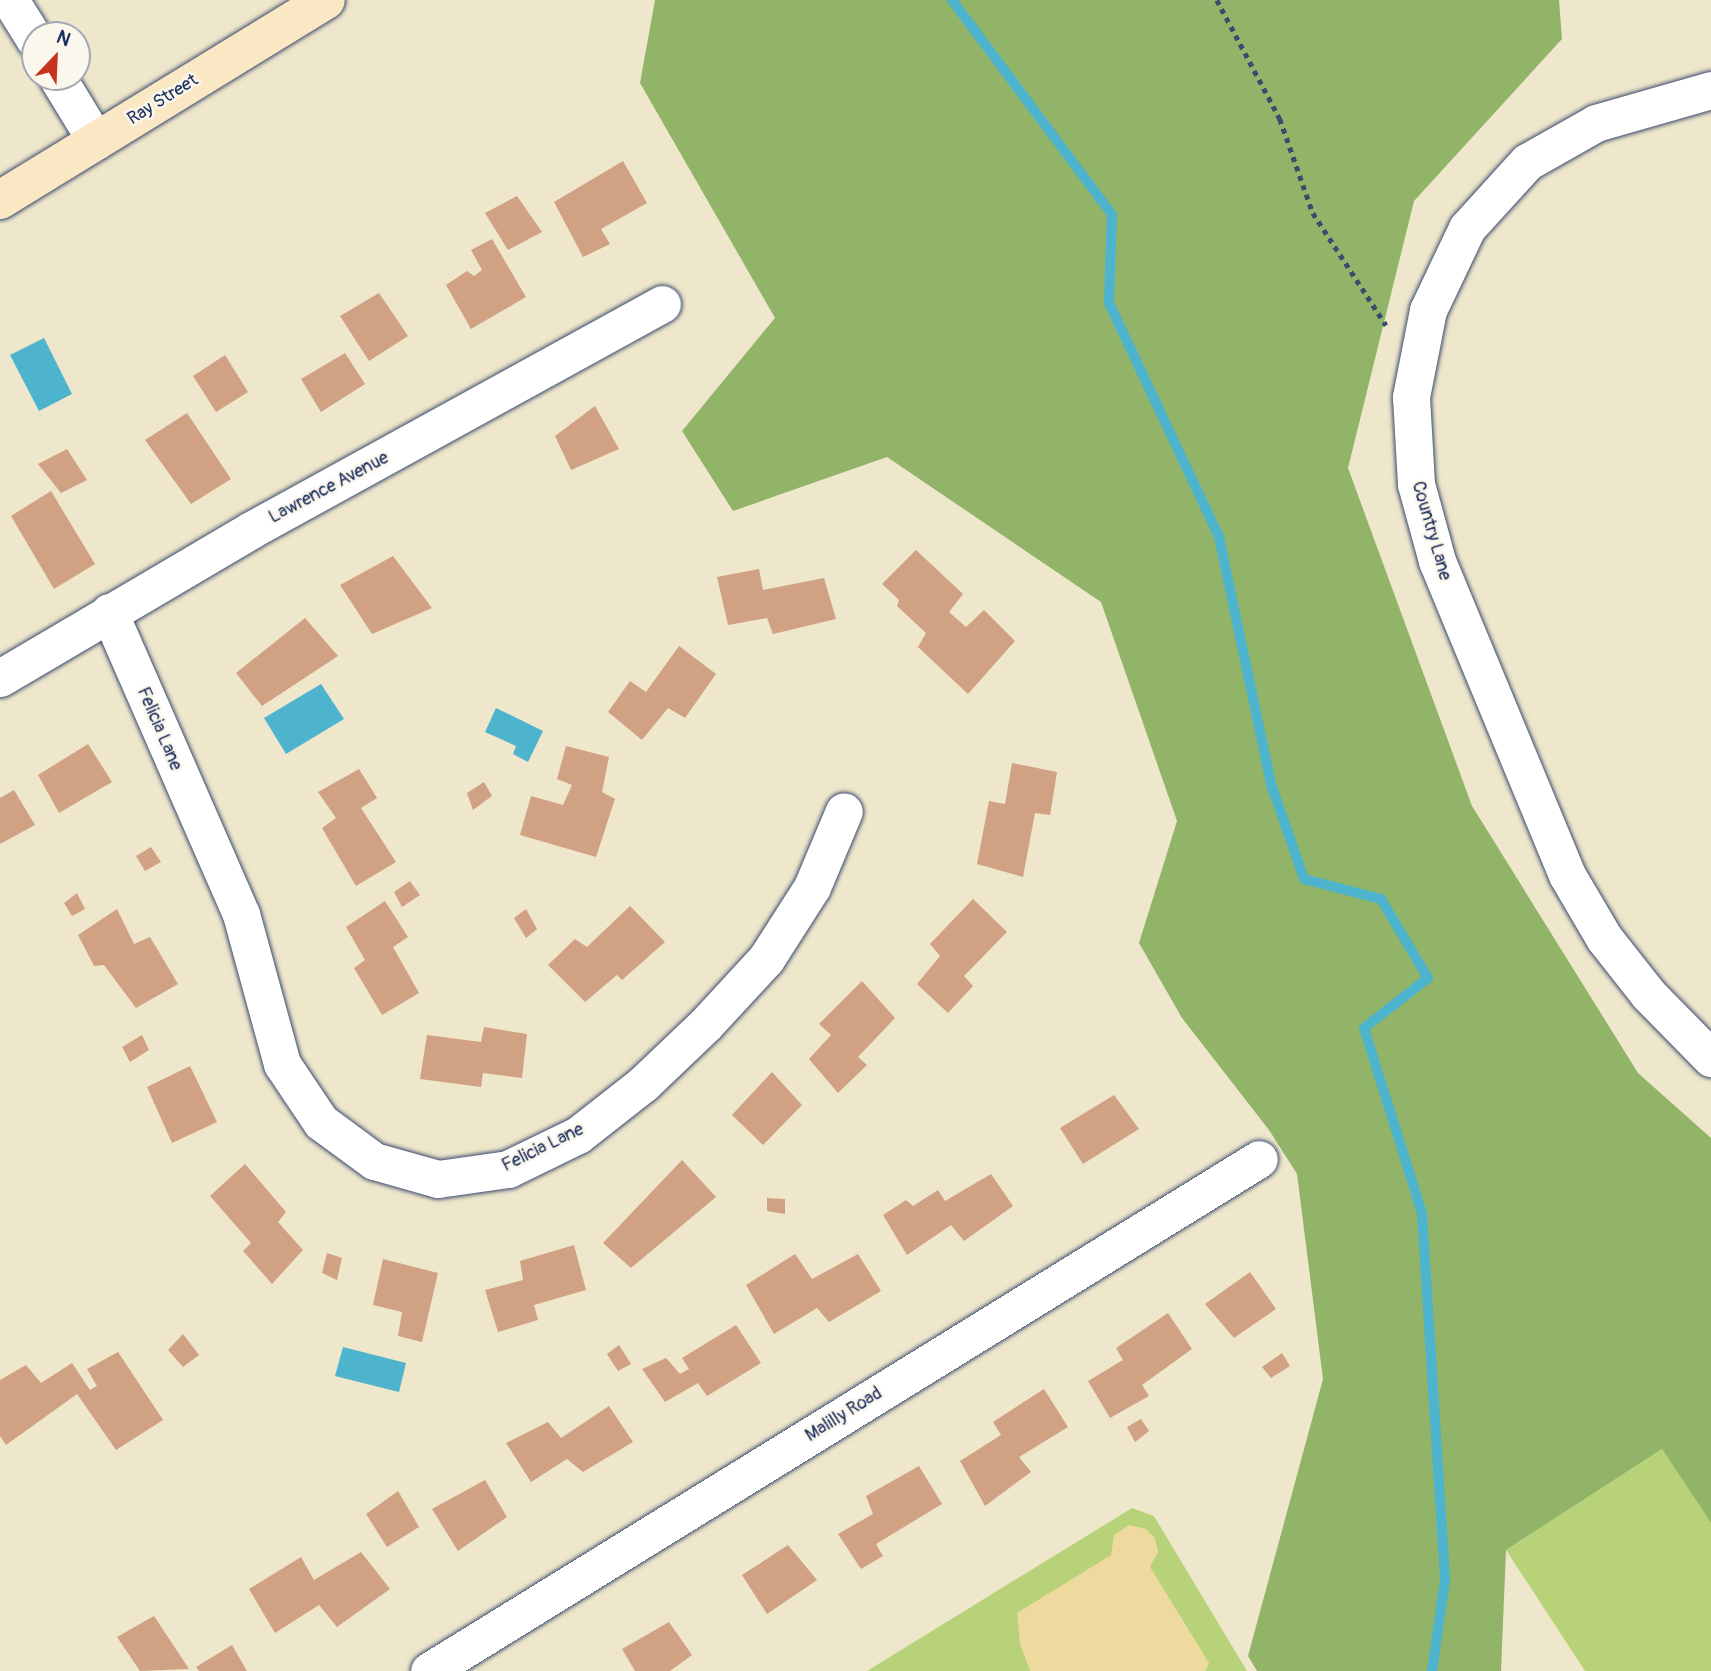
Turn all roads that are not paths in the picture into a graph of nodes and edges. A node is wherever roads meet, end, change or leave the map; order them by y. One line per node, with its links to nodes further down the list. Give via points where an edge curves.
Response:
1 (10, 0): 3 (street)
2 (326, 0): 6 (street, Ray Street)
3 (23, 21)
4 (1711, 90): 12 (street, Country Lane, via 1596,123 1527,162 1467,228 1428,310 1411,397 1416,484 1437,561 1566,875 1604,938 1648,994)
5 (66, 91): 6 (street)
6 (96, 141): 7 (street, Ray Street)
7 (0, 200)
8 (662, 304): 9 (street, Lawrence Avenue)
9 (109, 612): 10 (street, Lawrence Avenue); 11 (street, Felicia Lane, via 241,915 282,1065 321,1122 374,1160 438,1178 508,1169 578,1135 643,1084 766,958 812,887)
10 (0, 678)
11 (844, 811)
12 (1711, 1058)
13 (1259, 1160): 14 (street, Malilly Road)
14 (429, 1671)

